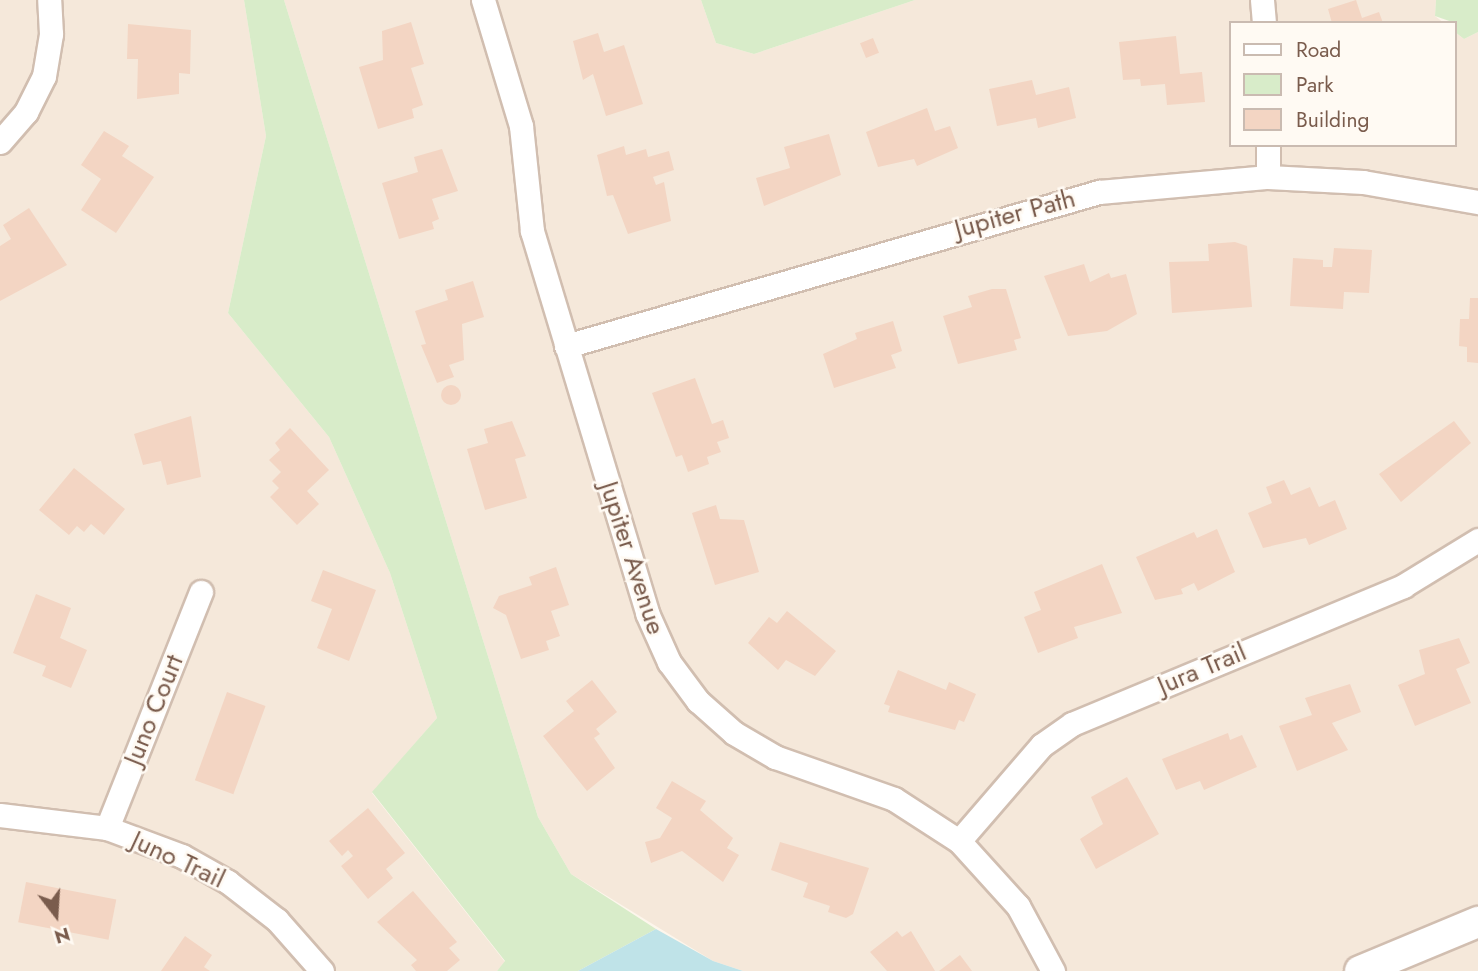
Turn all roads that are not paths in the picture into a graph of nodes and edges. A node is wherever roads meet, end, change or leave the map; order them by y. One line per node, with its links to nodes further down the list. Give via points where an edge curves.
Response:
1 (49, 0): 5 (street, via 51,34 44,76 26,112)
2 (483, 0): 9 (street, Jupiter Avenue, via 521,126 532,231)
3 (1262, 0): 4 (street)
4 (1264, 21)
5 (0, 142)
6 (1268, 147): 7 (street)
7 (1268, 177): 8 (street, Jupiter Path, via 1363,182); 9 (street, Jupiter Path, via 1155,184 1055,202)
8 (1478, 202)
9 (566, 346): 14 (street, Jupiter Avenue, via 647,613 669,662 698,701 734,733 775,757 894,799)
10 (1478, 540): 14 (street, Jura Trail, via 1403,586 1072,724 1042,745)
11 (201, 592): 13 (street, Juno Court)
12 (0, 815): 13 (street, Juno Trail)
13 (107, 828): 16 (street, Juno Trail, via 182,856 228,882 277,920)
14 (959, 841): 17 (street, Jupiter Avenue, via 1018,906)
15 (1478, 922): 18 (street)
16 (322, 971)
17 (1053, 971)
18 (1360, 971)

